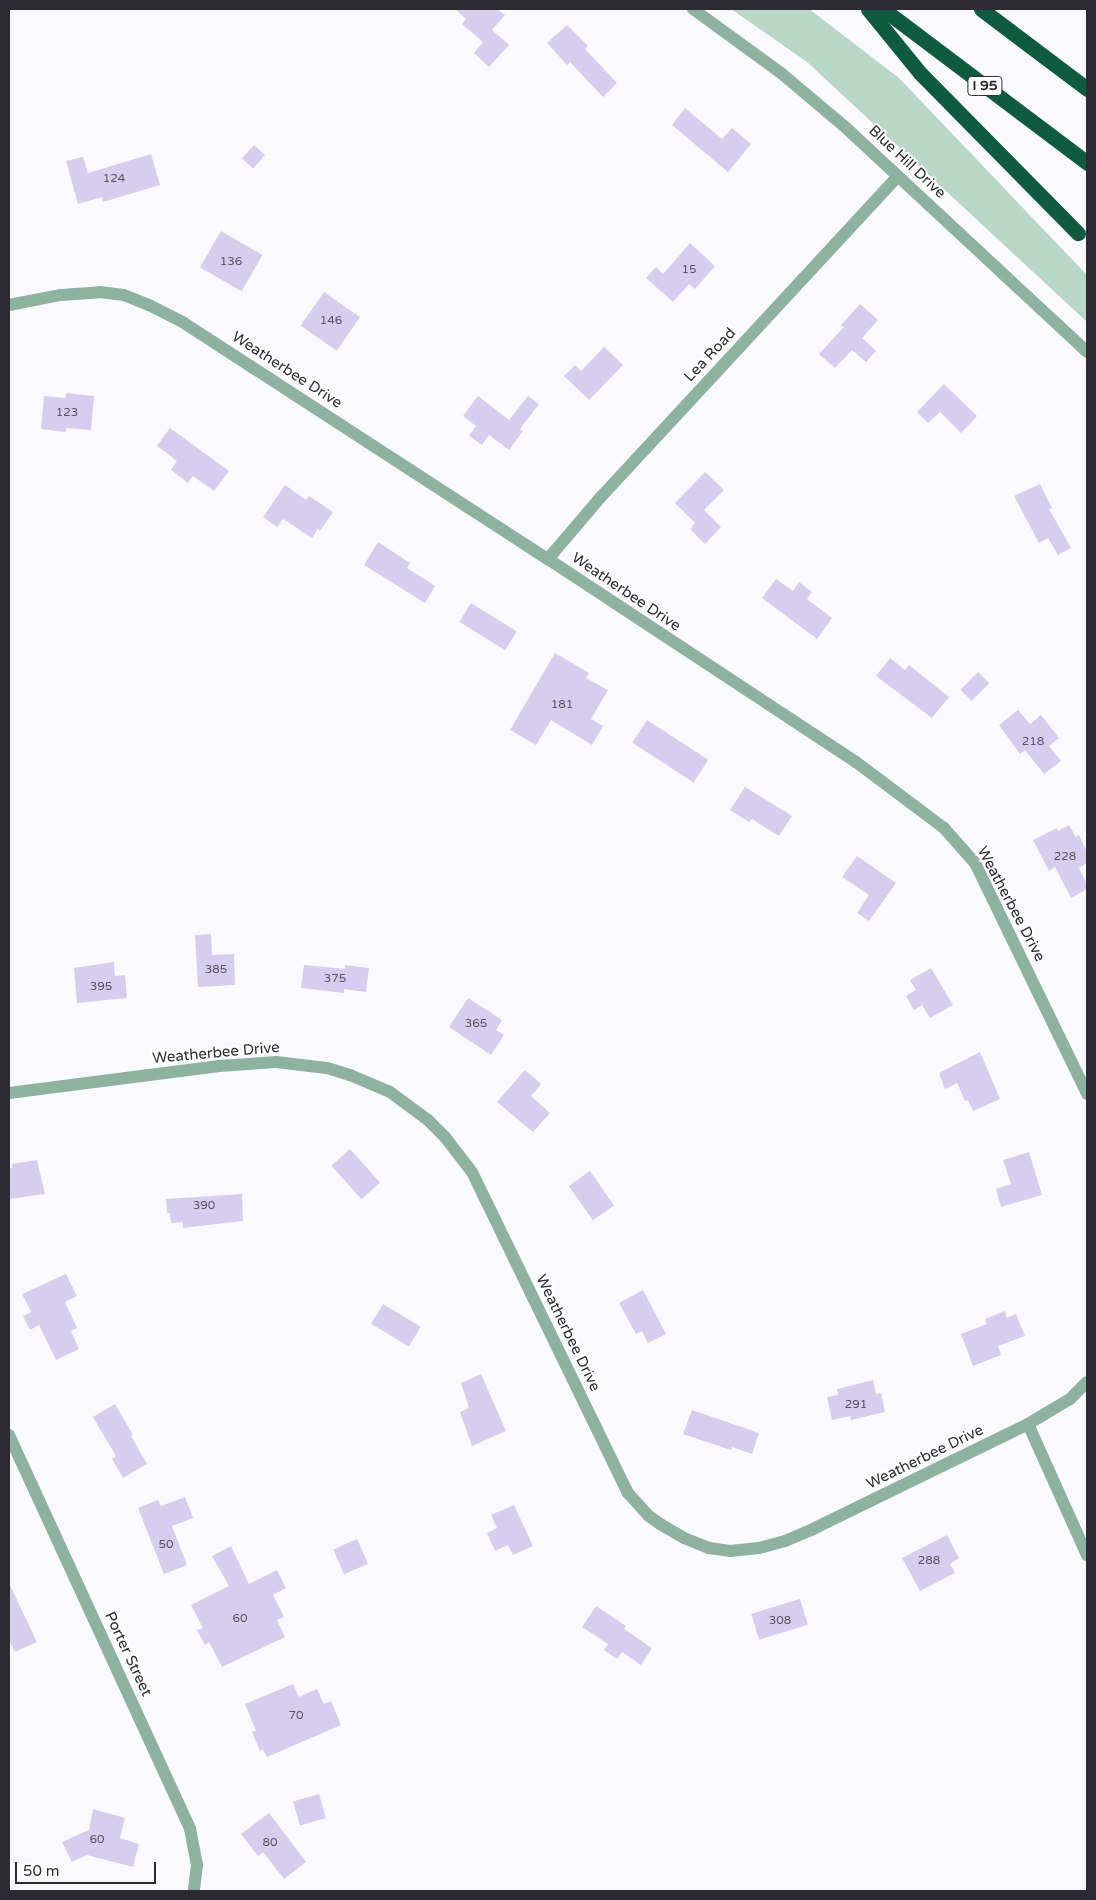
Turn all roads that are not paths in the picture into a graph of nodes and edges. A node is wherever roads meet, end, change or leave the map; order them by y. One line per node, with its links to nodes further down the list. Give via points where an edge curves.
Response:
1 (693, 9): 7 (street, Blue Hill Drive, via 781,72)
2 (868, 9): 8 (highway, via 920,73)
3 (883, 9): 6 (highway, I 95)
4 (981, 9): 5 (highway)
5 (1087, 89)
6 (1087, 163)
7 (898, 176): 10 (street, Blue Hill Drive); 11 (street, Lea Road)
8 (1078, 233)
9 (9, 305): 11 (street, Weatherbee Drive, via 61,295 100,292 124,295 149,304 184,323)
10 (1087, 352)
11 (548, 558): 13 (street, Weatherbee Drive, via 856,762 944,828 975,863)
12 (9, 1093): 15 (street, Weatherbee Drive, via 219,1066 276,1062 335,1070 390,1092 428,1120 450,1142 472,1172 628,1493 649,1516 696,1544 730,1551 785,1541)
13 (1087, 1094)
14 (1087, 1382): 15 (street, Weatherbee Drive, via 1070,1399)
15 (1028, 1424): 17 (street)
16 (9, 1435): 18 (street, Porter Street, via 190,1829 197,1865)
17 (1087, 1555)
18 (194, 1891)

